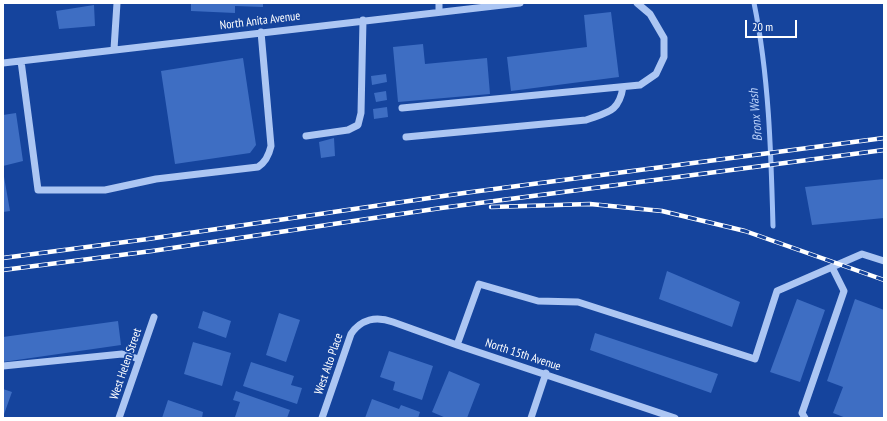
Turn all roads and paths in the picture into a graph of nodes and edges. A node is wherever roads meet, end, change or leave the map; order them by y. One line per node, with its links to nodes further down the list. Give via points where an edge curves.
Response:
1 (117, 3): 8 (street)
2 (439, 3): 5 (street)
3 (520, 3): 5 (street, North Anita Avenue)
4 (637, 3): 11 (street, via 650,14 664,38 664,57 656,74 640,85)
5 (440, 12): 6 (street, North Anita Avenue)
6 (363, 20): 7 (street, North Anita Avenue); 13 (street, via 361,113 358,125 348,130)
7 (261, 32): 8 (street, North Anita Avenue); 9 (street, via 271,146 263,164 258,167 156,179 105,190 38,190)
8 (114, 50): 9 (street, North Anita Avenue)
9 (21, 61): 10 (street, North Anita Avenue)
10 (3, 63)
11 (623, 86): 12 (street); 14 (street, via 621,101 610,111 586,120)
12 (402, 108)
13 (306, 136)
14 (406, 136)
15 (884, 261): 16 (street, via 862,254)
16 (832, 267): 19 (street, via 777,291 755,360 578,302 538,301 479,284); 27 (street, via 844,291 802,412)
17 (154, 317): 20 (street, West Helen Street)
18 (364, 321): 19 (street, North 15th Avenue, via 384,319); 24 (street, West Alto Place, via 356,327 346,345)
19 (457, 345): 22 (street, North 15th Avenue)
20 (139, 360): 21 (street, via 122,354); 23 (street, West Helen Street)
21 (3, 366)
22 (546, 374): 25 (street); 26 (street, North 15th Avenue)
23 (119, 418)
24 (322, 418)
25 (531, 418)
26 (675, 418)
27 (805, 418)

